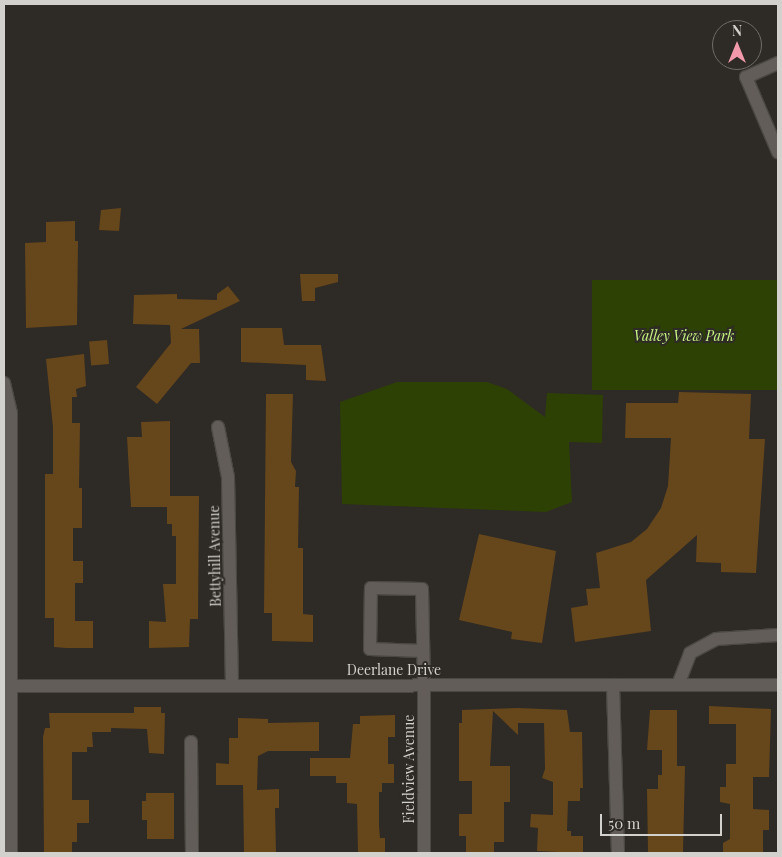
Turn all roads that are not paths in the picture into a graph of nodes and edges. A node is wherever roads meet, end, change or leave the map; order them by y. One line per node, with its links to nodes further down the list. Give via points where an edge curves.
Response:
1 (778, 63): 2 (street, via 746,77)
2 (778, 152)
3 (4, 383): 11 (street, via 11,413)
4 (218, 427): 12 (street, Bettyhill Avenue, via 228,477)
5 (778, 635): 9 (street, via 716,639 690,653)
6 (423, 651): 6 (street, Fieldview Avenue, via 422,589 371,588 370,649); 7 (street, Fieldview Avenue)
7 (424, 685): 8 (street, Deerlane Drive); 12 (street, Deerlane Drive); 16 (street, Fieldview Avenue)
8 (613, 685): 9 (street, Deerlane Drive); 17 (street)
9 (678, 685): 10 (street, Deerlane Drive)
10 (778, 685)
11 (10, 686): 12 (street, Deerlane Drive); 14 (street)
12 (232, 686)
13 (192, 742): 15 (street)
14 (11, 853)
15 (192, 853)
16 (424, 853)
17 (618, 853)

